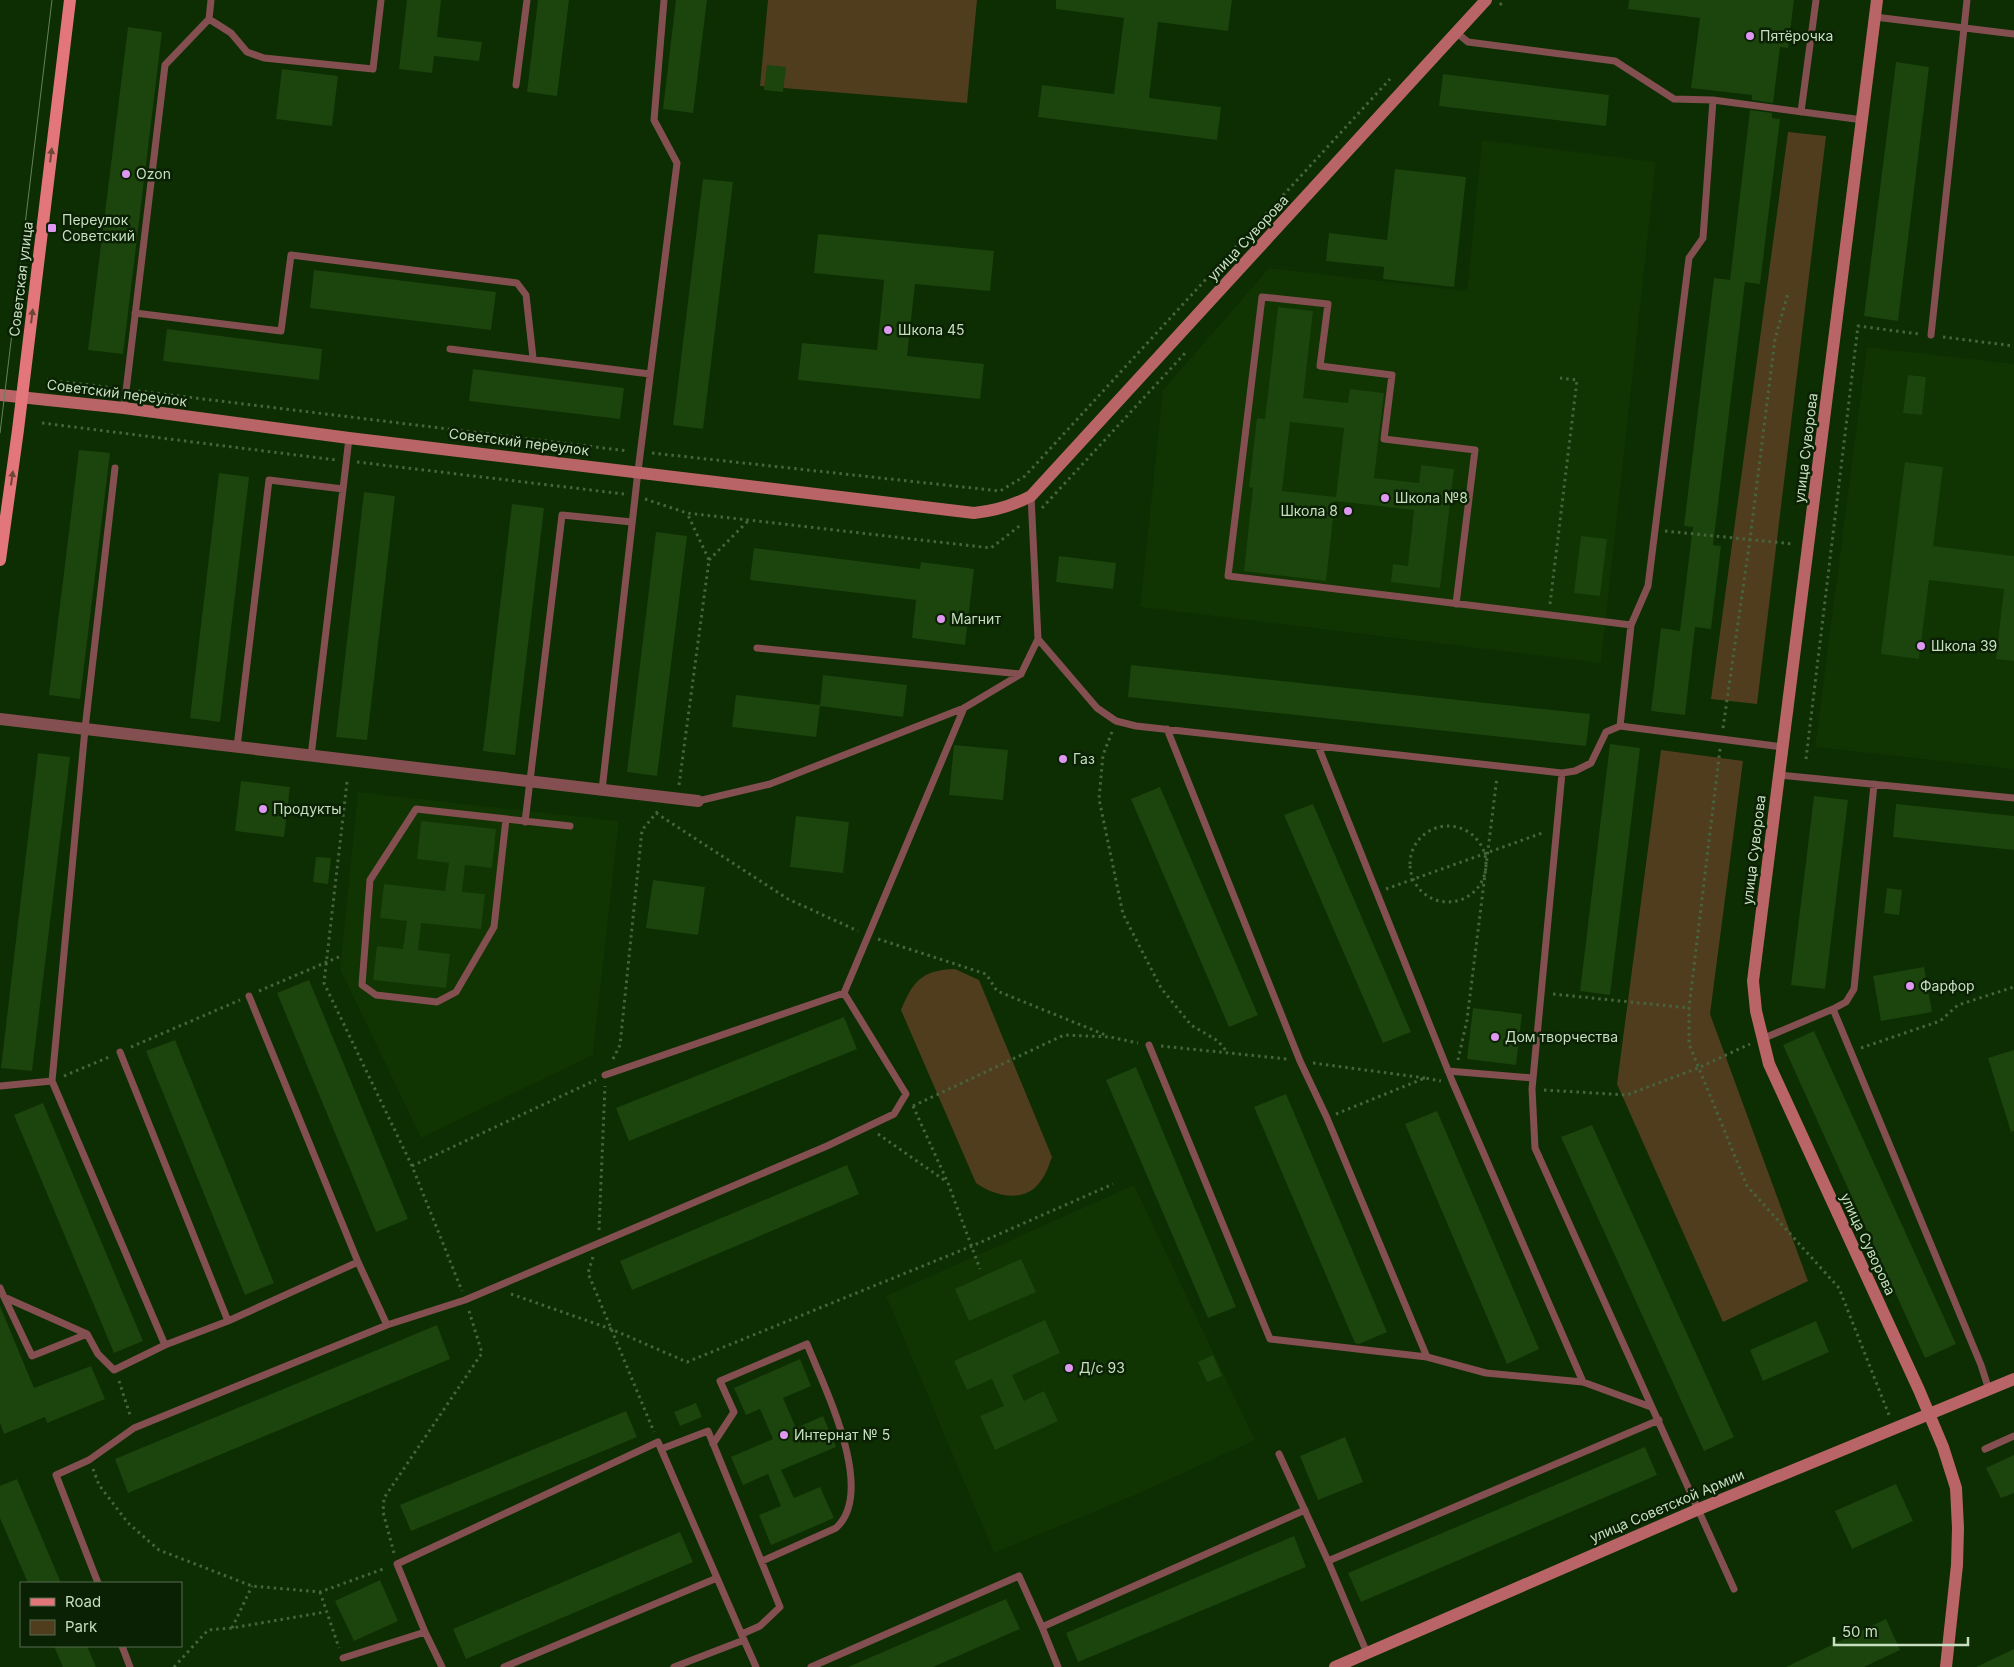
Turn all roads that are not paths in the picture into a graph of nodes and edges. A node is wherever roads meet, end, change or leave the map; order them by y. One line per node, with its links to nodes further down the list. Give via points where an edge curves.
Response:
1 (70, 0): 25 (main road, Советская улица, one-way to 1)
2 (211, 0): 11 (lane)
3 (381, 0): 11 (lane, via 373,69 264,58 247,52 231,33)
4 (527, 0): 15 (lane)
5 (664, 0): 23 (lane, via 654,120 677,163)
6 (1486, 0): 13 (street, улица Суворова)
7 (1816, 0): 17 (lane)
8 (1877, 0): 10 (street, улица Суворова)
9 (1966, 0): 12 (lane)
10 (1875, 17): 12 (lane); 18 (street, улица Суворова)
11 (208, 19): 19 (lane, via 165,65)
12 (1963, 27): 14 (lane); 20 (lane)
13 (1458, 33): 16 (lane, via 1468,42 1616,61 1674,99); 31 (street, улица Суворова)
14 (2014, 34)
15 (516, 86)
16 (1713, 100): 17 (lane); 35 (lane, via 1703,238 1689,258 1648,586)
17 (1801, 112): 18 (lane)
18 (1863, 120): 46 (street, улица Суворова)
19 (135, 313): 22 (lane, via 281,331 291,255 517,283 526,295); 26 (lane)
20 (1931, 335)
21 (450, 349): 22 (lane)
22 (533, 358): 23 (lane)
23 (650, 374): 29 (lane)
24 (0, 395): 25 (street, Советский переулок)
25 (22, 397): 26 (street, Советский переулок); 33 (main road, Советская улица, one-way to 25)
26 (124, 408): 27 (street, Советский переулок)
27 (349, 438): 29 (street, Советский переулок); 30 (lane)
28 (115, 468): 42 (lane)
29 (638, 471): 31 (street, Советский переулок, via 974,512 1011,507); 32 (lane)
30 (343, 489): 45 (lane, via 269,480); 47 (lane)
31 (1031, 496): 36 (lane)
32 (632, 522): 50 (lane, via 562,515); 52 (lane)
33 (0, 560)
34 (1456, 604): 34 (lane, via 1228,576 1262,297 1328,304 1320,366 1392,375 1384,438 1475,450); 35 (lane)
35 (1631, 625): 41 (lane)
36 (1038, 639): 38 (lane); 43 (lane, via 1097,708 1116,721)
37 (757, 648): 38 (lane)
38 (1021, 674): 39 (lane)
39 (964, 708): 54 (lane, via 770,784); 58 (lane)
40 (0, 719): 42 (street)
41 (1620, 726): 46 (lane); 48 (lane, via 1606,732 1591,763)
42 (84, 729): 45 (street); 67 (lane)
43 (1166, 729): 44 (lane); 76 (lane, via 1300,1061)
44 (1318, 746): 48 (lane); 64 (lane)
45 (237, 747): 47 (street)
46 (1782, 747): 49 (street, улица Суворова)
47 (311, 756): 50 (street)
48 (1562, 773): 66 (lane)
49 (1779, 775): 51 (lane); 61 (street, улица Суворова, via 1752,981)
50 (529, 781): 52 (street); 56 (lane)
51 (1874, 784): 53 (lane); 60 (lane, via 1854,988 1846,1002)
52 (602, 790): 54 (street)
53 (2014, 798)
54 (698, 801)
55 (506, 820): 55 (lane, via 494,926 456,992 437,1002 376,995 362,984 370,880 416,809); 56 (lane)
56 (525, 822): 57 (lane)
57 (570, 826)
58 (844, 994): 65 (lane); 73 (lane, via 906,1094 894,1114 494,1288)
59 (249, 996): 69 (lane)
60 (1833, 1009): 61 (lane); 79 (lane)
61 (1762, 1039): 81 (street, улица Суворова, via 1769,1064)
62 (1149, 1045): 76 (lane, via 1270,1339)
63 (120, 1052): 72 (lane)
64 (1452, 1071): 66 (lane); 78 (lane, via 1453,1083)
65 (605, 1075)
66 (1533, 1078): 80 (lane, via 1535,1148)
67 (52, 1081): 68 (lane); 75 (lane)
68 (0, 1086)
69 (358, 1262): 72 (lane); 73 (lane)
70 (0, 1288): 71 (lane)
71 (4, 1297): 74 (lane); 74 (lane, via 32,1356)
72 (228, 1320): 75 (lane)
73 (387, 1325): 93 (lane, via 134,1428 89,1460 56,1475)
74 (87, 1334): 75 (lane, via 98,1354 114,1370)
75 (165, 1345)
76 (1427, 1357): 78 (lane, via 1486,1373)
77 (2014, 1379): 79 (street, улица Советской Армии)
78 (1583, 1382): 80 (lane)
79 (1989, 1390): 81 (street, улица Советской Армии)
80 (1651, 1407): 82 (lane)
81 (1929, 1414): 88 (street, улица Советской Армии); 109 (street, улица Суворова, via 1944,1447 1956,1488 1957,1565)
82 (1659, 1420): 88 (lane); 91 (lane)
83 (2014, 1436): 86 (lane)
84 (713, 1444): 85 (lane, via 708,1431); 90 (lane); 90 (lane, via 734,1412 720,1381 807,1344 843,1433 850,1509 836,1528)
85 (659, 1445): 92 (lane); 96 (lane, via 397,1564)
86 (1985, 1449)
87 (1279, 1454): 89 (lane)
88 (1699, 1508): 94 (lane); 99 (street, улица Советской Армии)
89 (1304, 1510): 91 (lane); 95 (lane)
90 (762, 1561): 97 (lane, via 780,1607)
91 (1328, 1561): 99 (lane)
92 (717, 1578): 97 (lane); 103 (lane)
93 (98, 1582)
94 (1734, 1590)
95 (1042, 1626): 106 (lane, via 1019,1576); 107 (lane)
96 (425, 1632): 100 (lane); 102 (lane)
97 (743, 1637): 104 (lane); 105 (lane)
98 (122, 1647): 101 (lane)
99 (1367, 1653): 108 (street, улица Советской Армии)
100 (343, 1658)
101 (130, 1667)
102 (442, 1667)
103 (504, 1667)
104 (674, 1667)
105 (756, 1667)
106 (811, 1667)
107 (1058, 1667)
108 (1335, 1667)
109 (1946, 1667)

